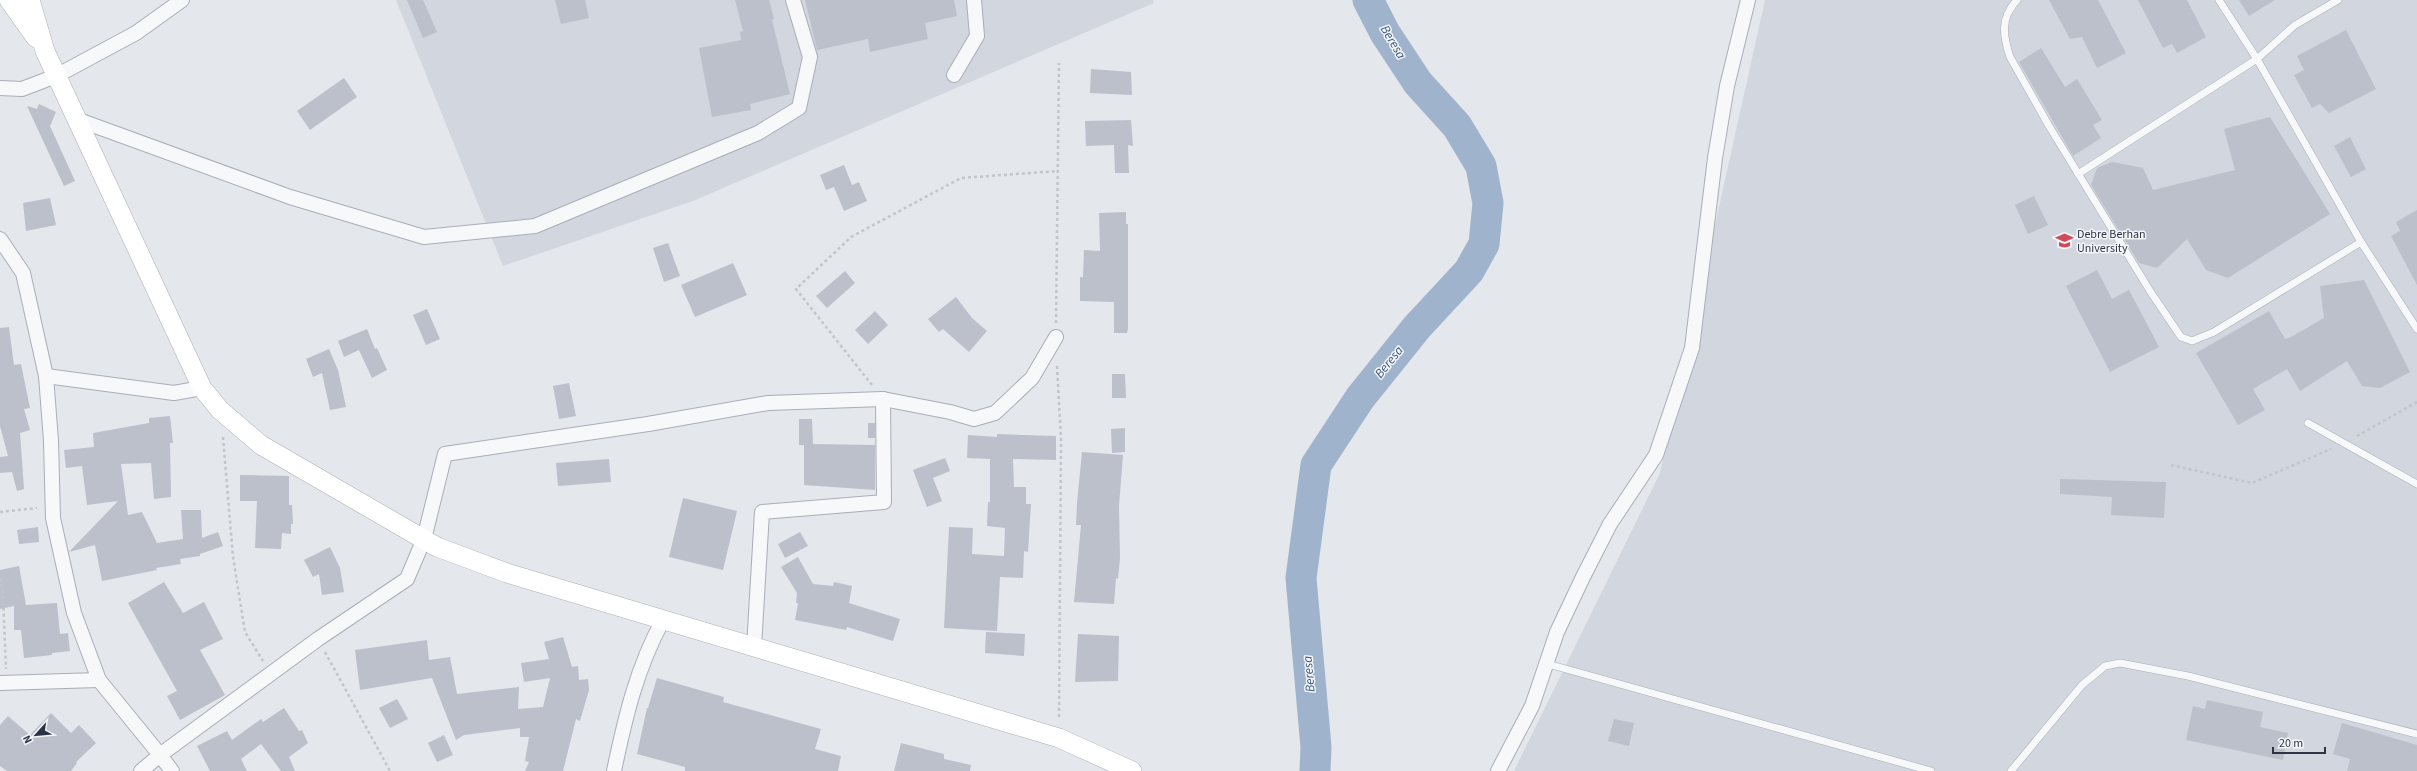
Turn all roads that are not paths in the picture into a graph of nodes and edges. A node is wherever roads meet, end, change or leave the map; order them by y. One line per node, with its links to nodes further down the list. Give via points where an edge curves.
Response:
1 (9, 0): 10 (main road)
2 (30, 0): 10 (main road)
3 (182, 0): 13 (street, via 136,33)
4 (793, 0): 15 (street, via 810,57 799,108 758,133 535,226 424,237 290,197)
5 (974, 0): 12 (street, via 977,36)
6 (1748, 0): 29 (street, via 1727,86 1715,158 1692,348 1656,455 1603,537 1557,632)
7 (2017, 0): 16 (lane, via 2004,23 2004,37 2010,57)
8 (2219, 0): 11 (lane)
9 (2338, 0): 11 (lane, via 2295,25)
10 (45, 51): 13 (main road)
11 (2257, 58): 16 (lane); 18 (lane)
12 (954, 75)
13 (56, 76): 14 (street, via 22,89); 15 (main road)
14 (0, 88)
15 (76, 119): 22 (main road)
16 (2078, 174): 18 (lane, via 2154,298 2181,336 2192,341 2214,332)
17 (0, 239): 21 (street, via 23,273)
18 (2361, 242): 19 (lane)
19 (2417, 329)
20 (1056, 337): 23 (street, via 1032,378 995,413 974,419)
21 (46, 376): 22 (street, via 174,393); 30 (street, via 52,506 74,614)
22 (202, 388): 26 (main road, via 220,410 261,445)
23 (883, 399): 26 (street, via 768,403 648,424 445,454); 28 (street, via 884,502 762,512)
24 (2308, 423): 25 (lane)
25 (2417, 484)
26 (424, 539): 27 (main road, via 437,547 507,573); 33 (street, via 407,579 318,639)
27 (663, 620): 28 (main road); 36 (street, via 649,644 626,711)
28 (754, 647): 37 (main road, via 1059,738)
29 (1548, 664): 38 (street, via 1532,706); 39 (lane)
30 (99, 680): 31 (street); 33 (street)
31 (3, 683)
32 (2417, 734): 40 (lane, via 2188,676 2120,663 2105,666 2082,685)
33 (160, 755): 34 (street); 35 (street)
34 (141, 771)
35 (172, 771)
36 (614, 771)
37 (1132, 771)
38 (1498, 771)
39 (1932, 771)
40 (2011, 771)

